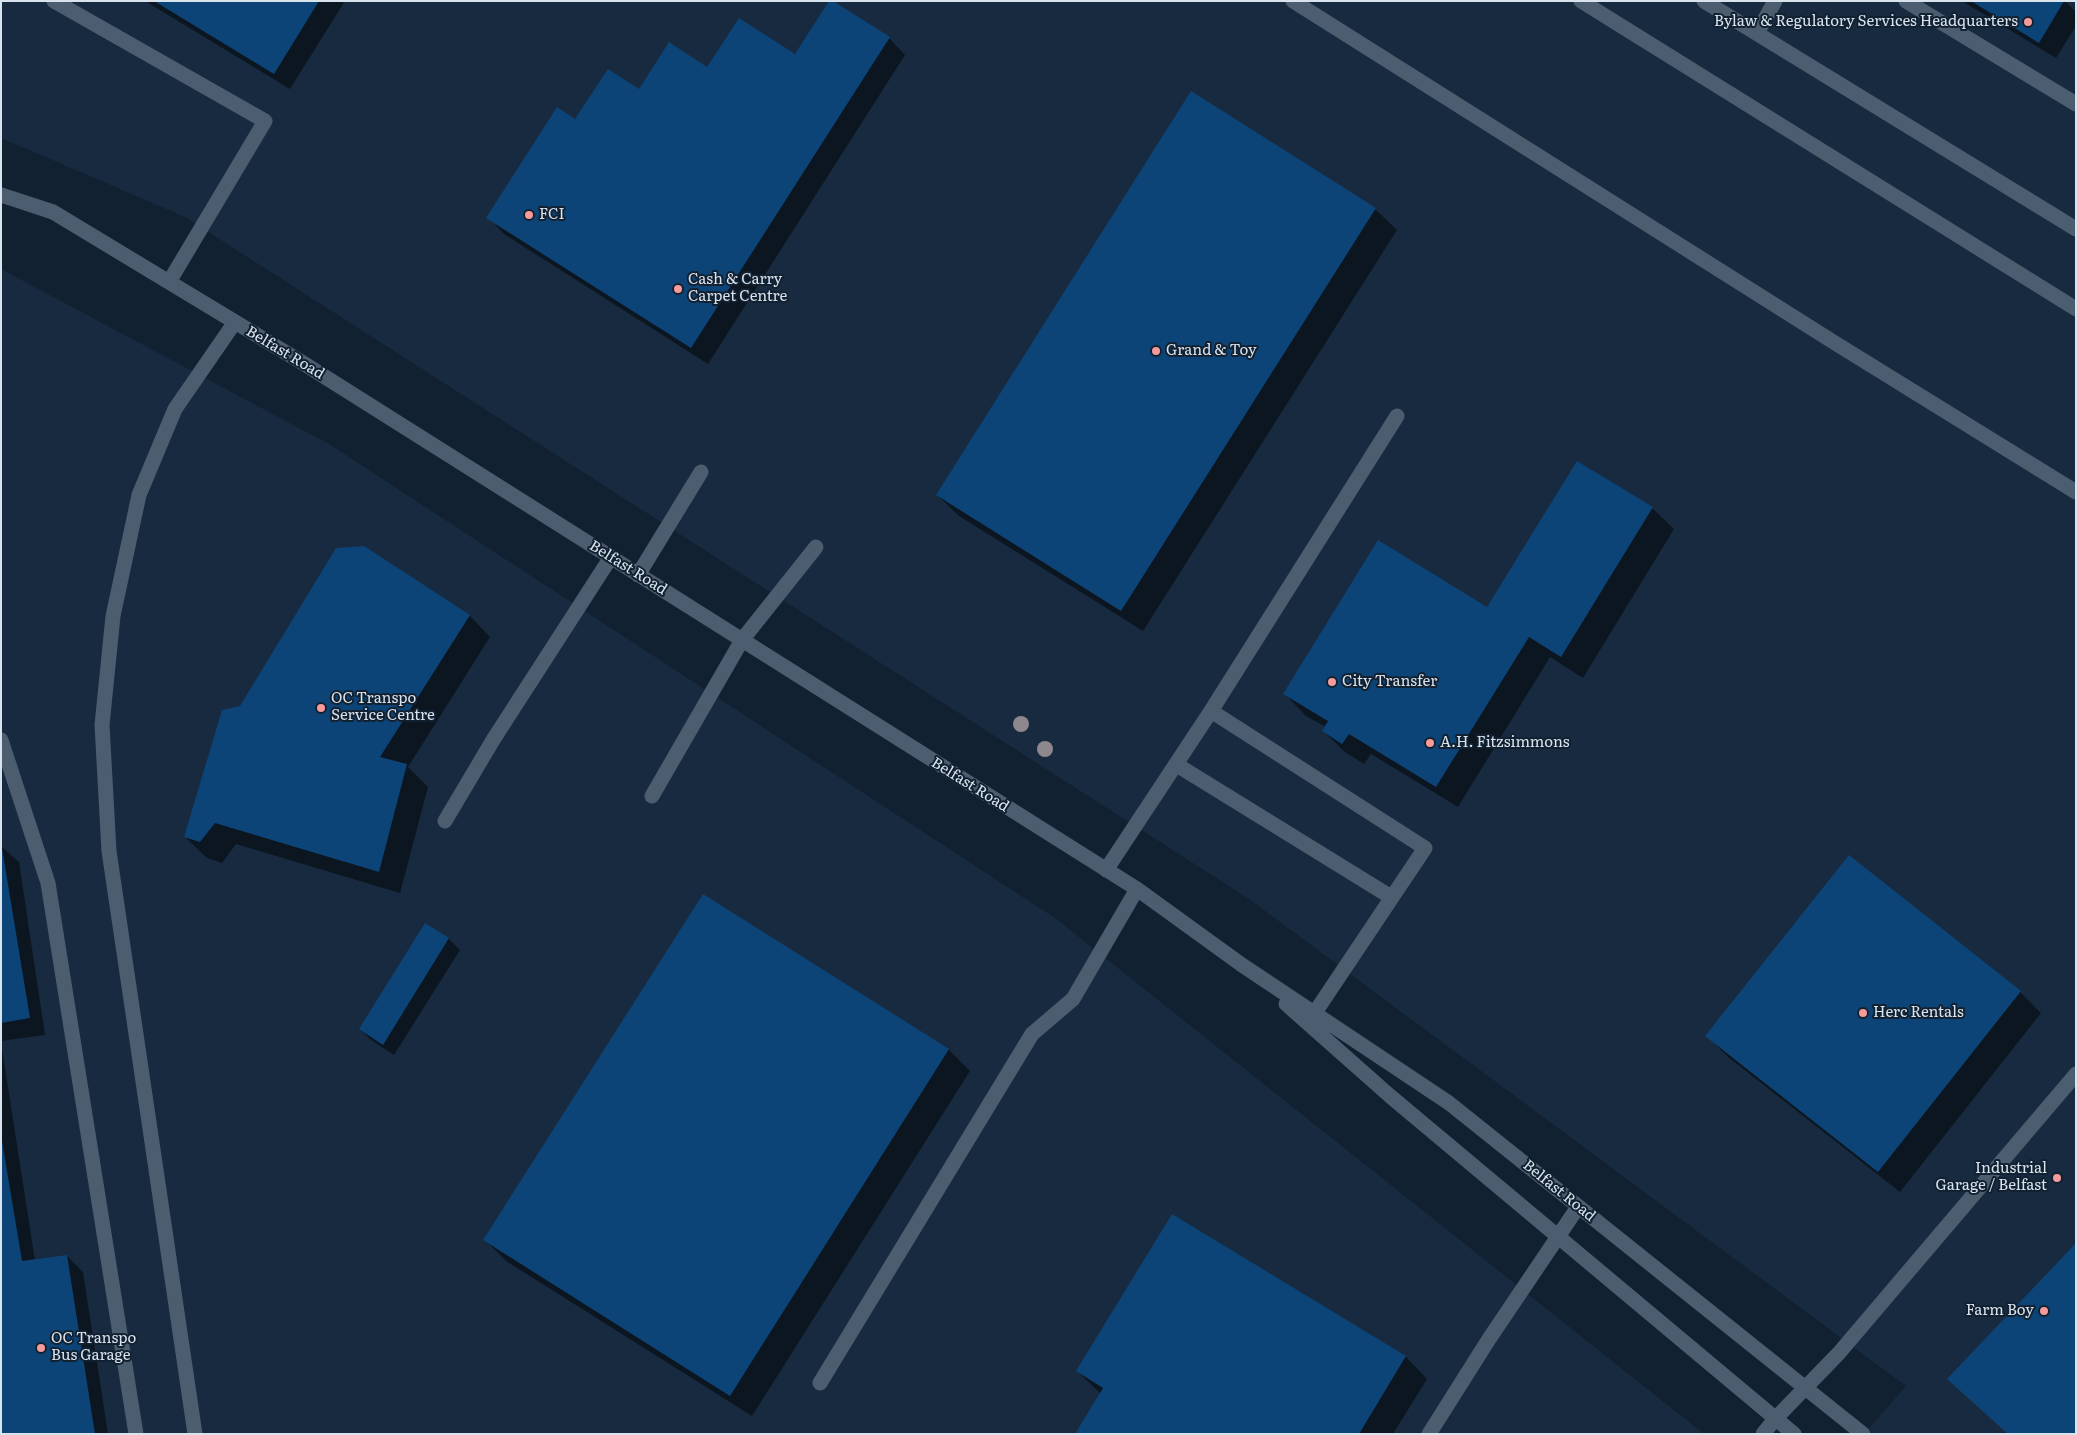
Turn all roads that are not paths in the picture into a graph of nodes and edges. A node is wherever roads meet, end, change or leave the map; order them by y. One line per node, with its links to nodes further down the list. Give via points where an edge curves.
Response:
1 (54, 1): 11 (street, via 264,121)
2 (1293, 1): 16 (street)
3 (1581, 1): 12 (street)
4 (1704, 1): 7 (street)
5 (1775, 1): 7 (street)
6 (1906, 1): 8 (street)
7 (1757, 33): 10 (street)
8 (2076, 104)
9 (1, 196): 11 (street, Belfast Road, via 53,212)
10 (2076, 229)
11 (168, 282): 13 (street, Belfast Road)
12 (2076, 309)
13 (235, 322): 18 (street, Belfast Road); 39 (street, via 175,409 139,495 113,616 102,725 109,851)
14 (1398, 416): 21 (street)
15 (701, 472): 19 (street)
16 (2076, 492)
17 (816, 547): 20 (street)
18 (610, 557): 19 (street, Belfast Road); 25 (street)
19 (638, 575): 20 (street, Belfast Road)
20 (742, 640): 24 (street); 26 (street, Belfast Road)
21 (1211, 711): 23 (street); 28 (street, via 1425,848)
22 (1, 740): 38 (street, via 48,883)
23 (1177, 764): 26 (street); 28 (street)
24 (652, 796)
25 (445, 821)
26 (1106, 870): 27 (street, Belfast Road)
27 (1137, 889): 29 (street, Belfast Road); 35 (street, via 1073,999 1032,1034)
28 (1391, 897): 30 (street)
29 (1242, 965): 30 (street, Belfast Road); 34 (street, Belfast Road, via 1390,1096)
30 (1314, 1014): 33 (street, Belfast Road, via 1449,1104)
31 (2076, 1074): 32 (street)
32 (2069, 1092): 36 (street)
33 (1578, 1206): 34 (street); 36 (street, Belfast Road)
34 (1557, 1236): 37 (street, Belfast Road); 40 (street)
35 (820, 1383)
36 (1806, 1387): 37 (street); 43 (street, Belfast Road)
37 (1775, 1419): 41 (street); 42 (street, Belfast Road)
38 (136, 1434)
39 (195, 1434)
40 (1429, 1434)
41 (1763, 1434)
42 (1794, 1434)
43 (1864, 1434)

